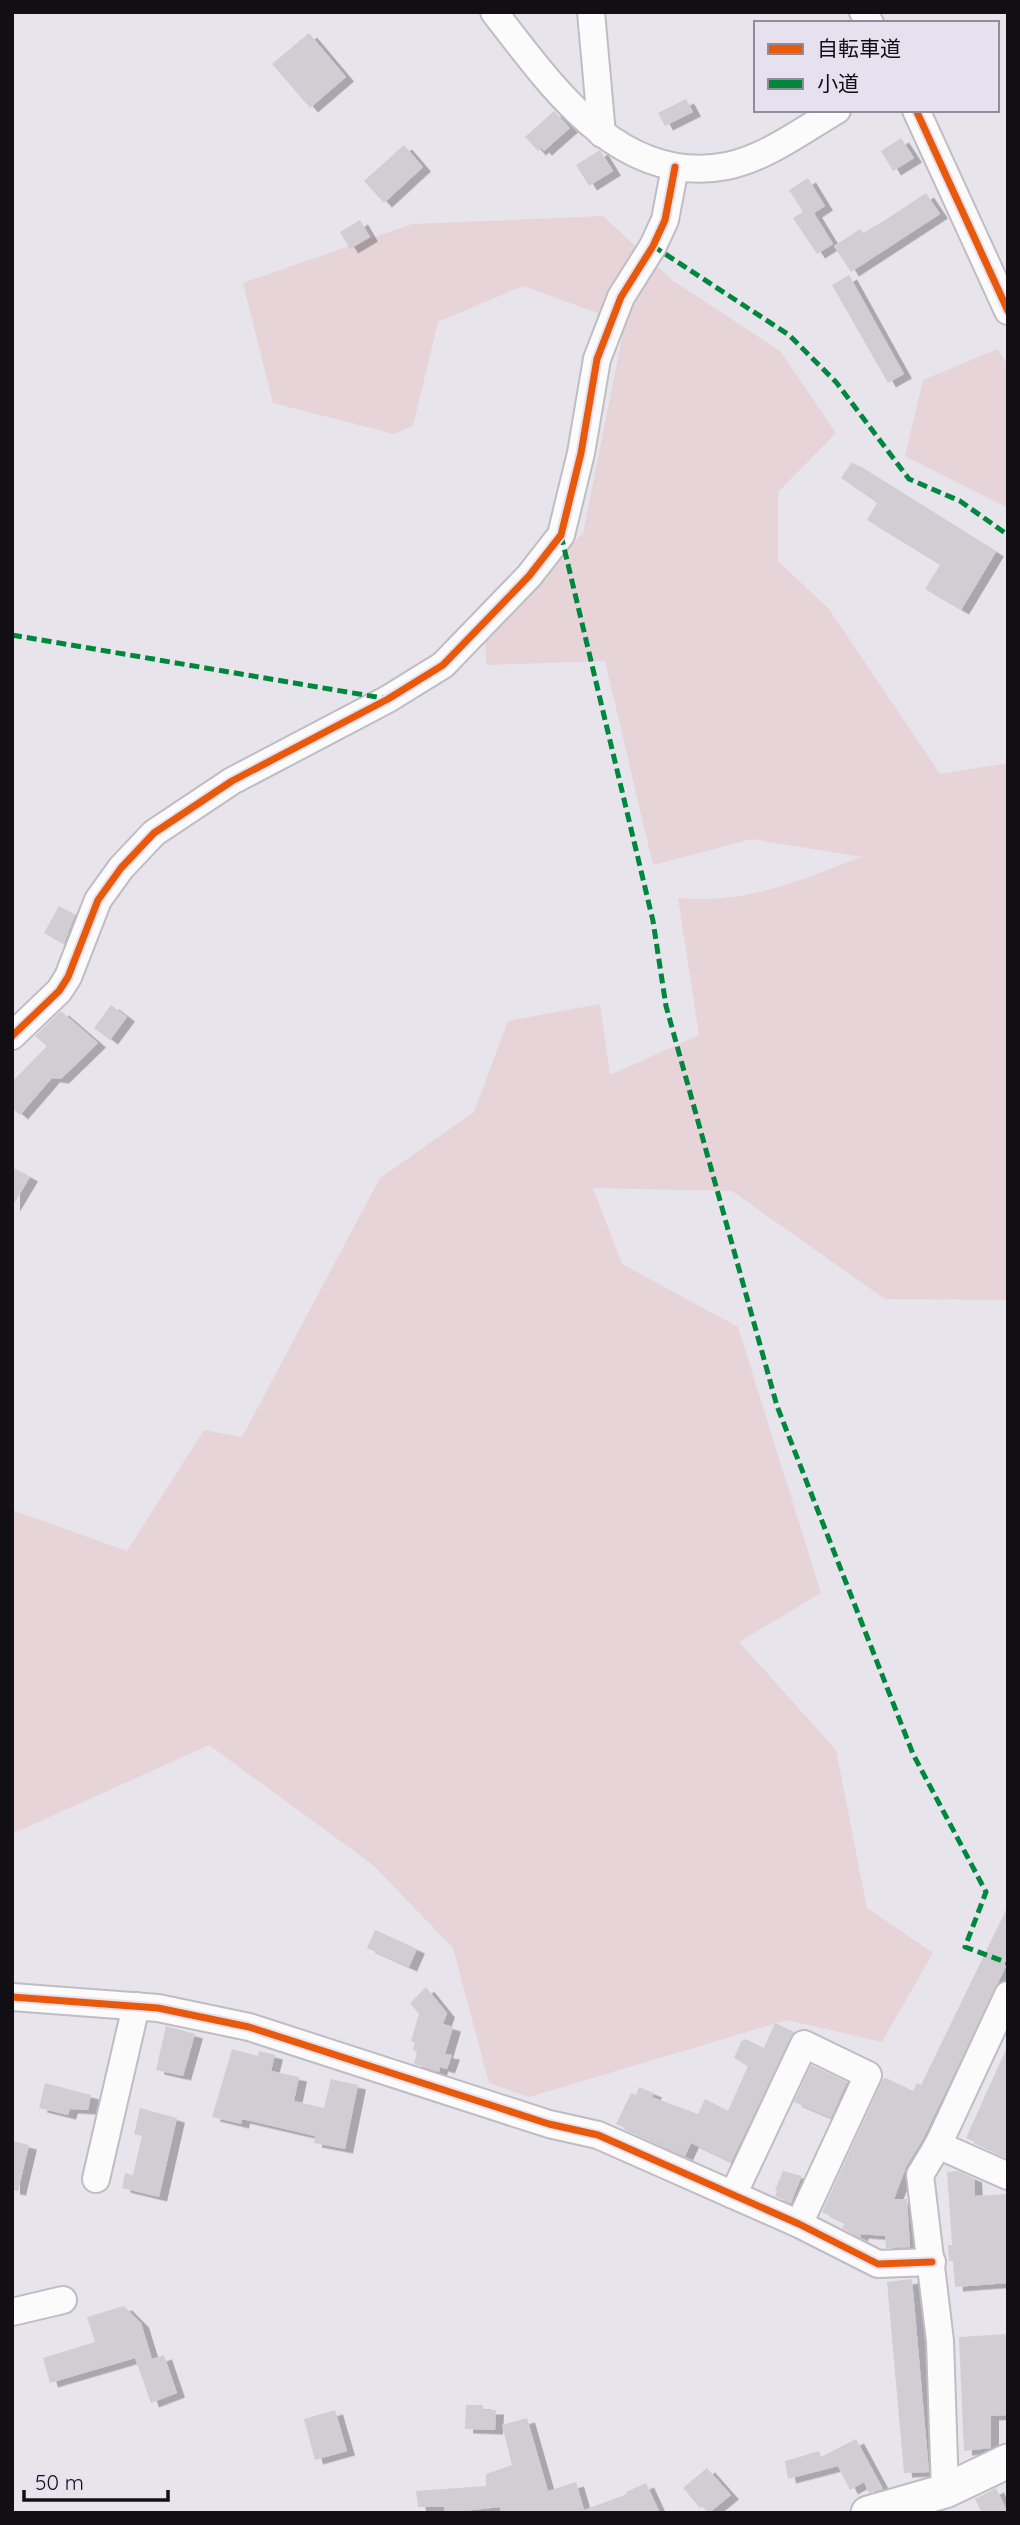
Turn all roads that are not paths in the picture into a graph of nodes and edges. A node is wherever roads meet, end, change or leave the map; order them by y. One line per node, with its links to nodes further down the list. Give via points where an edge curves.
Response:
1 (494, 12): 5 (street, via 564,102)
2 (591, 12): 5 (street)
3 (834, 112): 6 (street, via 767,151 726,166)
4 (917, 112): 7 (street)
5 (602, 134): 6 (street, via 630,152)
6 (676, 167): 8 (street, via 665,220 621,297 597,359 561,536 443,665 232,781 153,833 98,900 59,991)
7 (1008, 311)
8 (12, 1036)
9 (1008, 1995): 12 (street)
10 (12, 1997): 11 (street)
11 (136, 2006): 14 (street); 15 (street, via 249,2027 537,2120 598,2135)
12 (938, 2145): 13 (street); 17 (street, via 920,2175)
13 (1008, 2176)
14 (96, 2179)
15 (733, 2195): 16 (street); 16 (street, via 804,2044 868,2075)
16 (799, 2224): 17 (street, via 878,2264)
17 (932, 2262): 21 (street, via 940,2341)
18 (63, 2300): 19 (street)
19 (12, 2312)
20 (1008, 2461): 21 (main road)
21 (945, 2491): 22 (main road)
22 (868, 2513)

